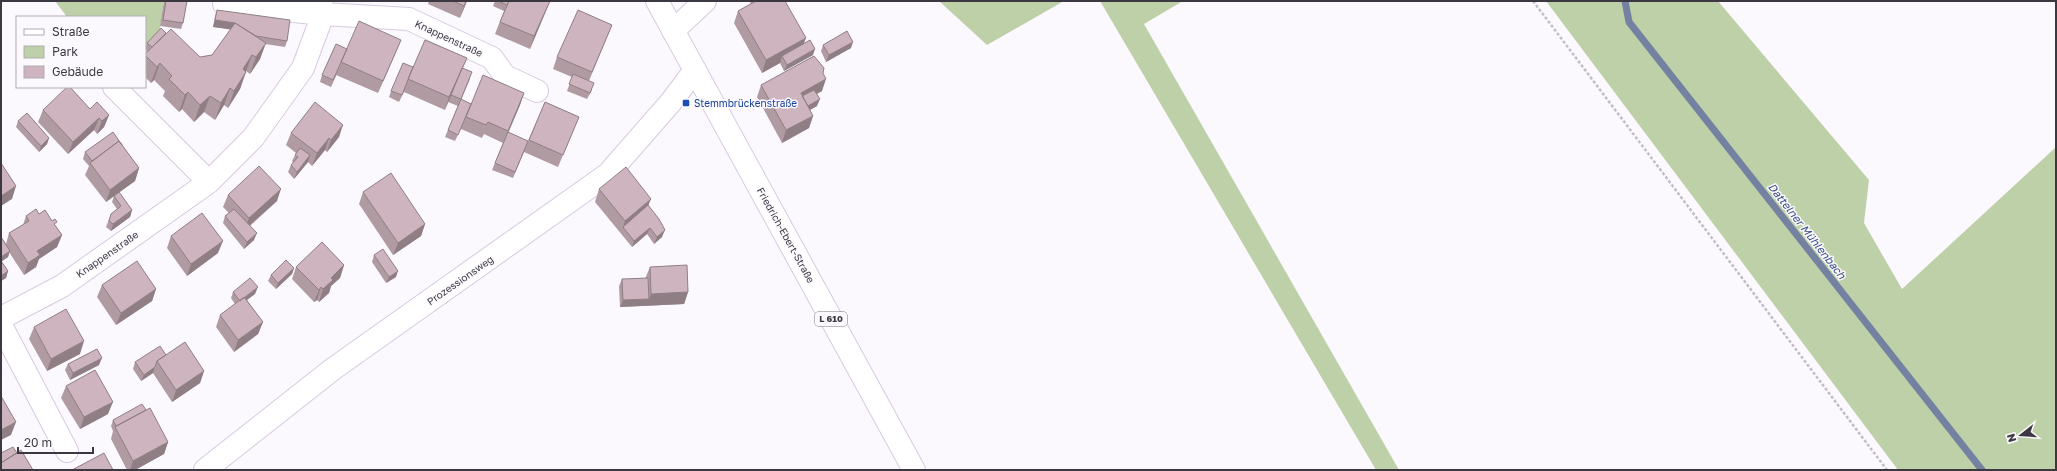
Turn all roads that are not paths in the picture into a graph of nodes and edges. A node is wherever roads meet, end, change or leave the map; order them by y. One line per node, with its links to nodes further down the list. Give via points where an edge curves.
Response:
1 (657, 1): 5 (street, Friedrich-Ebert-Straße / L 610)
2 (701, 3): 5 (street)
3 (224, 4): 4 (street, Knappenstraße)
4 (322, 7): 8 (street, Knappenstraße, via 409,19 492,58 505,76); 9 (street, Knappenstraße, via 303,68 253,138)
5 (673, 31): 6 (street, Friedrich-Ebert-Straße / L 610)
6 (694, 70): 13 (street, Prozessionsweg, via 671,102 608,174 333,369); 14 (street, Friedrich-Ebert-Straße / L 610)
7 (115, 88): 9 (street)
8 (537, 91)
9 (209, 182): 10 (street, Knappenstraße, via 62,286)
10 (1, 318)
11 (1, 325): 12 (street)
12 (68, 451)
13 (204, 470)
14 (914, 470)

